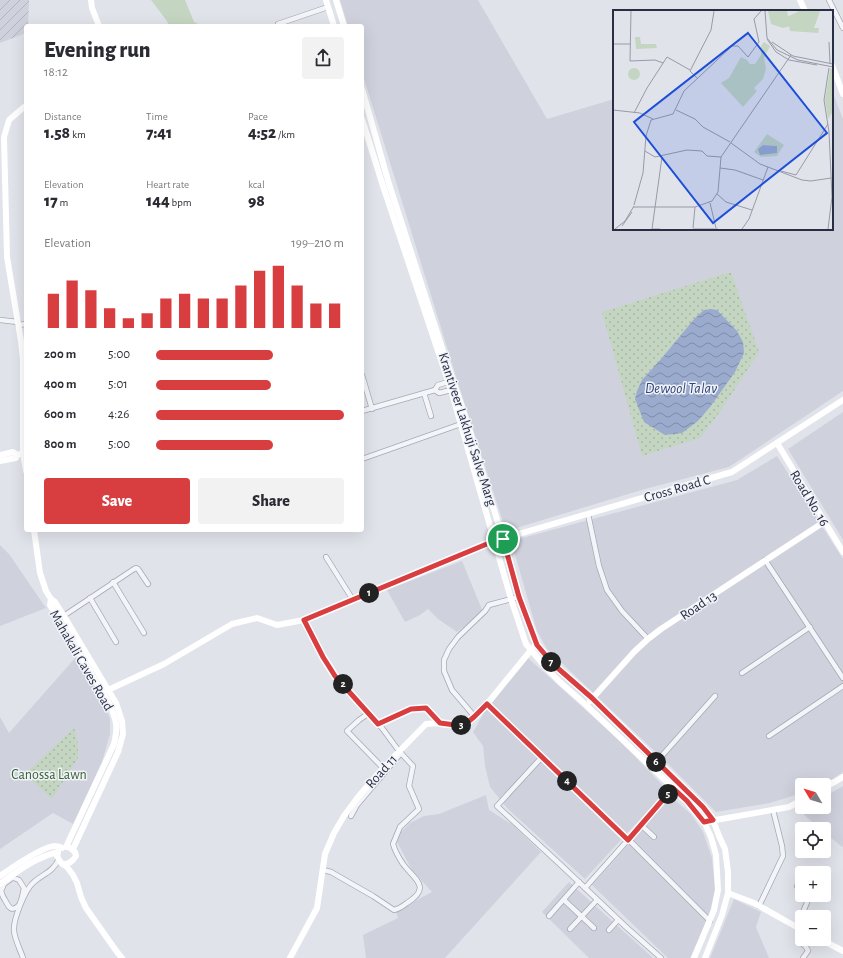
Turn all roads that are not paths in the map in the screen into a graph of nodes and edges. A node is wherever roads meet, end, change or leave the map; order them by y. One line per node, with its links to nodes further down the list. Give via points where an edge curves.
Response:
1 (90, 0): 8 (main road)
2 (326, 0): 6 (main road)
3 (336, 0): 11 (main road)
4 (800, 0): 7 (main road)
5 (829, 0): 12 (street)
6 (328, 7): 9 (street); 10 (main road)
7 (805, 10)
8 (98, 24)
9 (278, 24)
10 (333, 24)
11 (343, 24)
12 (843, 28)
13 (833, 68): 14 (main road)
14 (843, 94)
15 (364, 97): 19 (main road, Krantiveer Lakhuji Salve Marg)
16 (24, 107): 18 (main road, via 9,120 4,137)
17 (364, 125): 20 (main road, Krantiveer Lakhuji Salve Marg)
18 (2, 166): 22 (main road, via 7,257)
19 (389, 184): 20 (main road); 46 (main road, Krantiveer Lakhuji Salve Marg)
20 (383, 186): 27 (main road, Krantiveer Lakhuji Salve Marg)
21 (0, 320): 22 (street)
22 (18, 323): 23 (street); 24 (main road)
23 (24, 324)
24 (23, 336): 25 (main road)
25 (24, 362): 33 (main road)
26 (364, 382): 32 (street)
27 (448, 382): 28 (street, via 438,385); 29 (main road, Krantiveer Lakhuji Salve Marg)
28 (435, 390): 29 (street); 30 (street)
29 (451, 390): 36 (main road, Krantiveer Lakhuji Salve Marg)
30 (424, 393): 32 (street); 35 (street)
31 (843, 400): 37 (main road, Cross Road C)
32 (372, 409): 34 (street)
33 (24, 411): 39 (main road)
34 (364, 411)
35 (431, 416)
36 (461, 424): 40 (street); 47 (main road, Krantiveer Lakhuji Salve Marg)
37 (777, 443): 43 (main road, Cross Road C, via 732,472); 44 (main road, Road No. 16)
38 (0, 454): 39 (main road)
39 (20, 454): 41 (main road, via 16,458); 42 (main road)
40 (364, 457)
41 (0, 461)
42 (24, 461)
43 (588, 514): 46 (main road, Cross Road C); 62 (street, via 607,590)
44 (824, 522): 48 (main road, Road No. 16); 51 (main road, Road 13)
45 (34, 532): 58 (main road, Mahakali Caves Road, via 40,573 50,605)
46 (503, 539): 47 (main road, Cross Road C); 54 (main road, Krantiveer Lakhuji Salve Marg)
47 (494, 541): 56 (main road, Krantiveer Lakhuji Salve Marg); 57 (main road, Cross Road C)
48 (841, 545): 49 (main road, Road No. 16)
49 (843, 552)
50 (326, 557): 57 (street)
51 (766, 560): 60 (street); 62 (main road, Road 13)
52 (113, 582): 53 (street, via 136,568); 55 (street); 61 (street)
53 (148, 584)
54 (519, 597): 56 (street); 64 (main road, Krantiveer Lakhuji Salve Marg)
55 (90, 598): 58 (street); 63 (street)
56 (511, 599): 65 (main road, Krantiveer Lakhuji Salve Marg, via 526,644); 75 (street, via 489,605 458,637 444,660 444,671 452,690)
57 (353, 600): 59 (main road, Cross Road C)
58 (61, 618): 69 (main road, Mahakali Caves Road); 96 (main road, Mahakali Caves Road, via 110,705 117,727 114,744)
59 (304, 620): 69 (main road, Cross Road C, via 277,625 257,618 232,624 164,664); 74 (street, via 335,676)
60 (810, 627): 66 (street); 67 (street)
61 (144, 633)
62 (648, 639): 71 (main road, Road 13)
63 (116, 642)
64 (537, 645): 65 (main road, Road 11); 71 (main road, Krantiveer Lakhuji Salve Marg, via 553,664)
65 (531, 650): 72 (main road, Road 11); 73 (main road, Krantiveer Lakhuji Salve Marg, via 560,682)
66 (742, 673)
67 (843, 678)
68 (843, 686): 78 (street)
69 (108, 690): 97 (main road, Mahakali Caves Road, via 122,721 122,738)
70 (716, 696): 81 (street)
71 (592, 698): 73 (main road, Road 13); 81 (main road, Krantiveer Lakhuji Salve Marg)
72 (487, 704): 75 (main road, Road 11); 80 (street)
73 (586, 705): 83 (main road, Krantiveer Lakhuji Salve Marg)
74 (369, 713): 77 (street); 82 (street, via 348,731)
75 (474, 717): 76 (main road, Road 11, via 463,726)
76 (440, 723): 77 (street, via 426,708 411,709); 79 (main road, Road 11, via 426,724)
77 (378, 724): 79 (street)
78 (769, 736)
79 (400, 752): 82 (main road, Road 11); 90 (street); 111 (street, via 413,765 409,786 420,809 400,826 393,844 402,863 417,880 420,890 416,897 395,910)
80 (542, 757): 95 (street); 106 (street, via 496,806)
81 (656, 762): 83 (street); 85 (main road, Krantiveer Lakhuji Salve Marg)
82 (383, 768): 102 (main road, Road 11, via 358,797 334,833 325,854)
83 (651, 768): 87 (main road, Krantiveer Lakhuji Salve Marg)
84 (843, 777): 86 (main road)
85 (678, 783): 87 (street); 91 (main road, Krantiveer Lakhuji Salve Marg)
86 (831, 784)
87 (673, 788): 92 (main road, Krantiveer Lakhuji Salve Marg); 93 (street)
88 (795, 804): 89 (main road)
89 (773, 810): 91 (main road); 114 (street, via 783,856)
90 (351, 816)
91 (713, 820): 92 (main road); 110 (main road, Krantiveer Lakhuji Salve Marg, via 725,849)
92 (704, 822): 118 (main road, Krantiveer Lakhuji Salve Marg, via 716,855 718,890)
93 (641, 825): 94 (street); 95 (street)
94 (654, 837)
95 (628, 840): 108 (street); 118 (street)
96 (62, 849): 97 (main road); 98 (main road); 104 (main road, via 49,847); 105 (main road, via 26,866)
97 (73, 849): 99 (main road)
98 (59, 859): 100 (main road); 109 (street, via 55,867 39,877)
99 (74, 859): 100 (main road); 103 (main road)
100 (64, 864): 103 (main road)
101 (335, 869): 111 (street)
102 (324, 870): 111 (street); 126 (main road, Road 11, via 317,908)
103 (73, 875): 128 (main road, via 86,908)
104 (0, 876)
105 (8, 880): 107 (main road); 109 (street, via 19,880); 109 (street, via 1,891 10,908 19,905)
106 (579, 882): 108 (street); 112 (street)
107 (0, 884)
108 (585, 888): 113 (street)
109 (25, 891): 127 (street, via 14,925)
110 (728, 893): 114 (main road); 132 (main road, Krantiveer Lakhuji Salve Marg)
111 (374, 896)
112 (564, 900): 115 (street); 116 (street)
113 (597, 900): 116 (street); 117 (street)
114 (759, 906): 119 (main road)
115 (549, 916)
116 (582, 917): 120 (street); 121 (street)
117 (618, 920): 122 (street); 130 (street)
118 (710, 921): 131 (main road, Krantiveer Lakhuji Salve Marg)
119 (795, 926)
120 (594, 928)
121 (570, 930)
122 (609, 930)
123 (831, 945): 125 (main road)
124 (806, 946): 133 (street, via 808,951)
125 (843, 951)
126 (292, 955): 129 (main road)
127 (23, 958)
128 (122, 958)
129 (299, 958)
130 (661, 958)
131 (694, 958)
132 (705, 958)
133 (803, 958)

